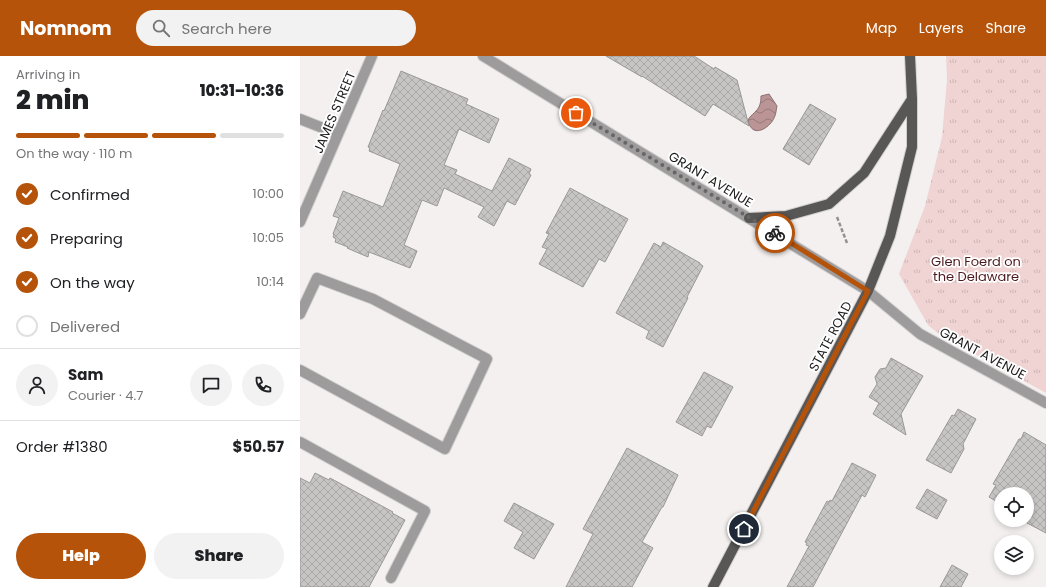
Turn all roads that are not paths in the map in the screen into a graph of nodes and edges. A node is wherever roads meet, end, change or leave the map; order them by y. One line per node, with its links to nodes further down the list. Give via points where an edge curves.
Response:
1 (372, 56): 6 (street, JAMES STREET)
2 (483, 56): 7 (street, GRANT AVENUE)
3 (910, 56): 4 (main road, STATE ROAD)
4 (912, 99): 7 (main road, via 864,173 829,204 786,216); 9 (main road, STATE ROAD, via 912,147 890,236)
5 (300, 119): 6 (street)
6 (338, 134): 8 (street, JAMES STREET)
7 (749, 218): 9 (street, GRANT AVENUE)
8 (300, 222)
9 (868, 291): 12 (street, GRANT AVENUE, via 920,334); 15 (main road, STATE ROAD)
10 (300, 313): 11 (street, via 317,278 373,299 486,359 445,449)
11 (300, 370)
12 (1046, 403)
13 (300, 442): 14 (street, via 425,512)
14 (392, 578)
15 (713, 587)

